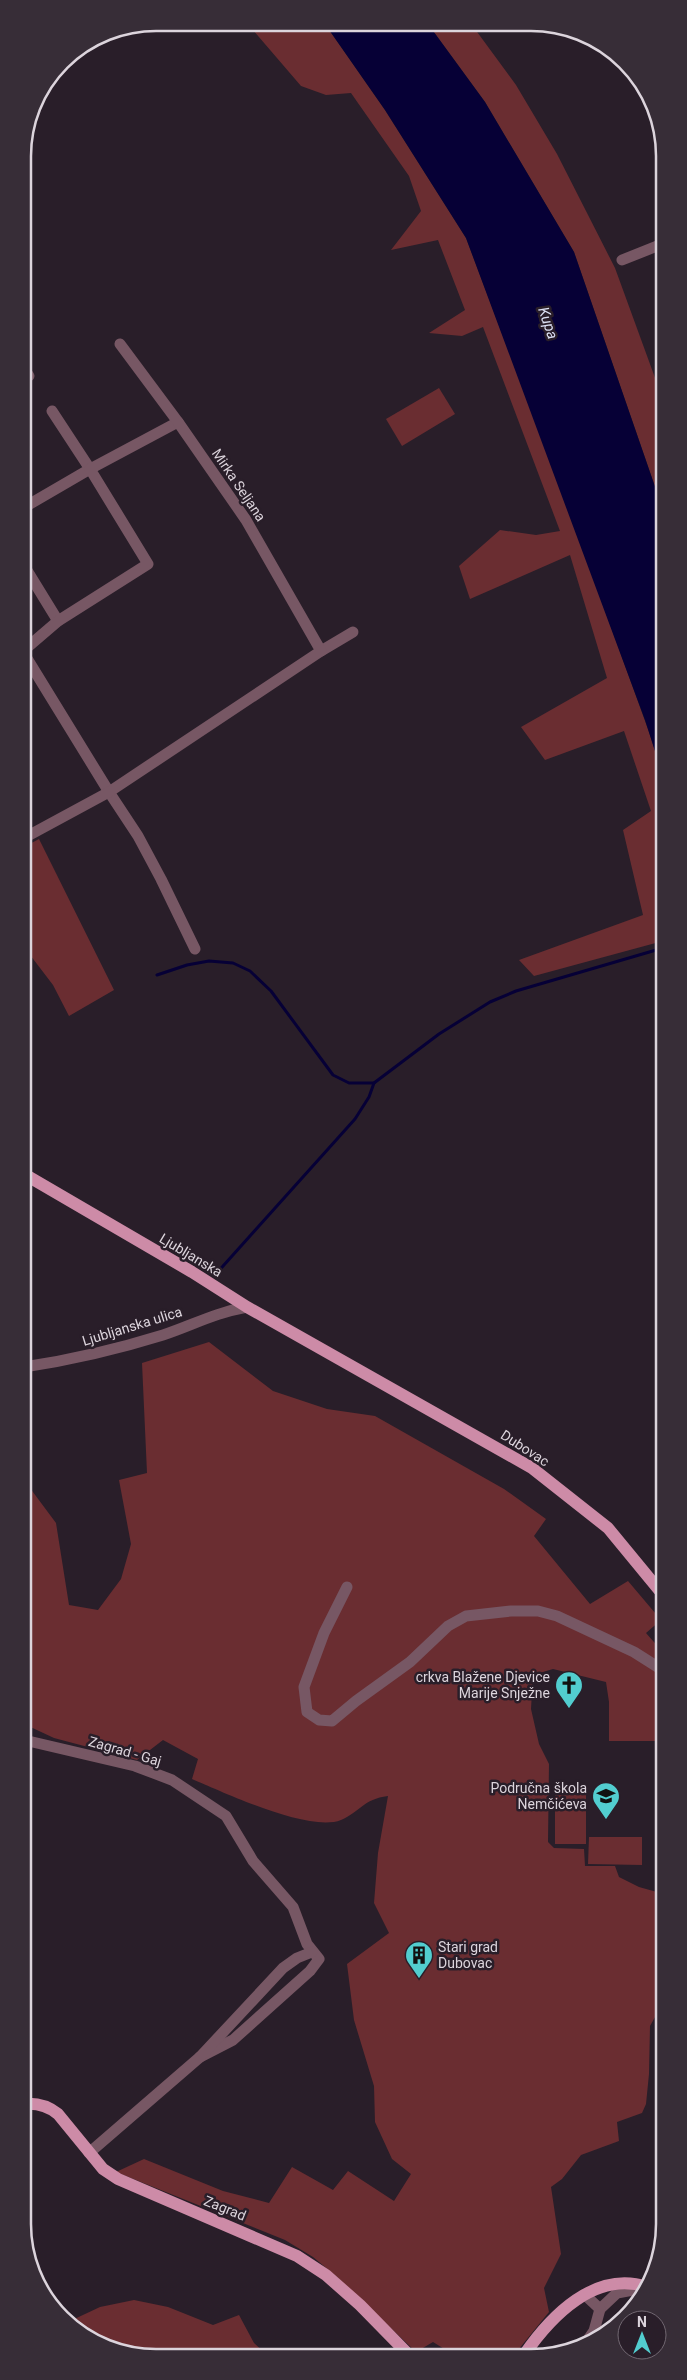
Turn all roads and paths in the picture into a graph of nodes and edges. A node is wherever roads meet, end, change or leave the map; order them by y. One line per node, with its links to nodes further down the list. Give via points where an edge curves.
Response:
1 (656, 246): 2 (street)
2 (622, 260)
3 (120, 344): 5 (street, Mirka Seljana)
4 (52, 411): 6 (street)
5 (178, 422): 6 (street); 12 (street, Mirka Seljana, via 246,520)
6 (90, 469): 7 (street); 9 (street, via 148,564)
7 (32, 503)
8 (32, 578): 9 (street)
9 (58, 621): 11 (street)
10 (354, 632): 12 (street)
11 (32, 643)
12 (321, 651): 14 (street)
13 (32, 666): 14 (street)
14 (108, 792): 15 (street); 16 (street, via 157,870)
15 (32, 834)
16 (194, 949)
17 (32, 1178): 18 (main road, Ljubljanska)
18 (247, 1308): 19 (main road, Ljubljanska); 20 (street, Ljubljanska ulica, via 221,1312 163,1335 62,1362)
19 (343, 1362): 21 (main road, Dubovac, via 532,1468 608,1528)
20 (31, 1366)
21 (655, 1585)
22 (347, 1587): 23 (street, via 324,1633 304,1688 307,1712 318,1720 332,1721 410,1662 448,1626 466,1616 538,1611 610,1640)
23 (655, 1666)
24 (31, 1742): 25 (street, Zagrad - Gaj, via 135,1766 172,1780 226,1816 253,1861 293,1907)
25 (315, 1955): 26 (street, via 298,1958 283,1968); 26 (street, via 310,1971 233,2040)
26 (200, 2057): 28 (street)
27 (31, 2103): 28 (main road, Zagrad, via 49,2107 58,2114)
28 (89, 2154): 34 (main road, Zagrad, via 118,2179 297,2256 326,2275)
29 (639, 2286): 31 (main road, via 617,2282 600,2286)
30 (637, 2289): 32 (street, via 617,2293)
31 (585, 2295): 32 (street); 35 (main road, via 558,2314)
32 (600, 2309): 33 (street)
33 (593, 2332)
34 (404, 2349)
35 (528, 2349)

